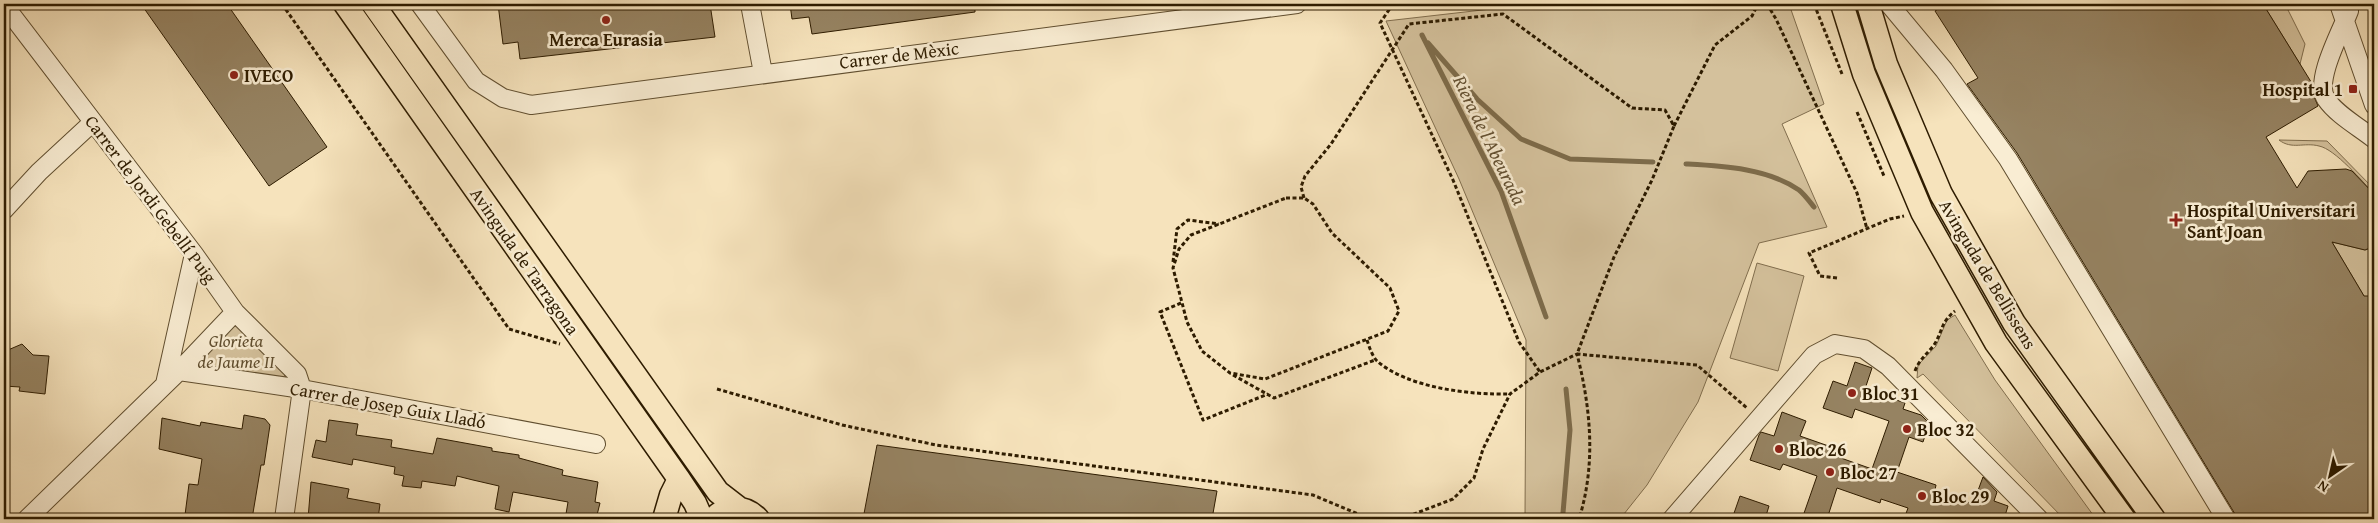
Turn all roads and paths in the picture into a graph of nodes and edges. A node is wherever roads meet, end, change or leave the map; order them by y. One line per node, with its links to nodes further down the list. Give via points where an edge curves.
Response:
1 (282, 4): 36 (path, via 509,329)
2 (345, 4): 36 (main road, Avinguda de Tarragona)
3 (373, 4): 51 (main road, Avinguda de Tarragona, via 718,492)
4 (420, 4): 17 (street, Carrer de Mèxic, via 476,81 503,98 531,105)
5 (750, 4): 17 (street)
6 (1297, 4): 17 (street, Carrer de Mèxic)
7 (1393, 4): 16 (path, via 1380,23)
8 (1758, 4): 22 (path, via 1752,16 1715,45)
9 (1767, 4): 28 (path, via 1857,193)
10 (1838, 4): 18 (main road)
11 (1842, 4): 18 (main road, Avinguda de Bellissens)
12 (1868, 4): 63 (main road, Avinguda de Bellissens, via 1886,64 1941,194 2014,323)
13 (1889, 4): 64 (street, via 1944,70 2008,159)
14 (4, 5): 21 (street, Carrer de Jordi Gebellí Puig)
15 (2345, 10): 19 (street); 20 (street); 23 (street, via 2325,73 2323,92 2336,109)
16 (1391, 49): 22 (path, via 1409,24 1503,14 1632,108 1665,110); 24 (path, via 1331,144 1305,176 1301,187); 40 (path, via 1453,180 1519,342)
17 (763, 73)
18 (1864, 74): 26 (main road, Avinguda de Bellissens)
19 (2374, 78)
20 (2374, 105)
21 (93, 122): 25 (street); 29 (street, Carrer de Jordi Gebellí Puig)
22 (1674, 126): 37 (path, via 1614,257)
23 (2374, 139)
24 (1304, 198): 27 (path, via 1286,198); 35 (path, via 1313,204 1332,233 1390,288 1399,311 1388,331)
25 (4, 210)
26 (1922, 212): 28 (path, via 1890,219); 62 (main road, Avinguda de Bellissens, via 1996,343)
27 (1220, 224): 30 (path, via 1191,235 1179,249); 30 (path, via 1188,220 1177,228)
28 (1867, 229): 31 (path, via 1809,253 1820,276)
29 (194, 254): 34 (street, Carrer de Jordi Gebellí Puig); 43 (street)
30 (1173, 268): 32 (path)
31 (1836, 278)
32 (1181, 303): 41 (path, via 1202,351); 46 (path, via 1160,312 1203,420)
33 (1955, 311): 42 (path, via 1945,318 1934,344)
34 (235, 312): 39 (street); 44 (street, Carrer de Jordi Gebellí Puig, via 297,374)
35 (1367, 340): 38 (path); 41 (path, via 1265,379)
36 (588, 352): 50 (main road, Avinguda de Tarragona)
37 (1577, 354): 40 (path); 48 (path, via 1696,365); 59 (path, via 1585,387 1591,458)
38 (1375, 360): 46 (path, via 1274,398); 47 (path, via 1411,381 1485,395)
39 (178, 371): 43 (street); 44 (street, Carrer de Josep Guix Lladó)
40 (1540, 372): 47 (path)
41 (1230, 373): 46 (path)
42 (1912, 376)
43 (165, 384): 52 (street)
44 (302, 389): 49 (street, Carrer de Josep Guix Lladó); 53 (street)
45 (717, 389): 57 (path, via 842,426 936,445 1313,495)
46 (1268, 394)
47 (1510, 394): 58 (path, via 1483,448 1474,478 1453,500)
48 (1760, 418): 60 (street); 61 (street, via 1814,355 1835,344 1864,349 1896,373)
49 (596, 444)
50 (679, 479): 54 (main road); 55 (main road, Avinguda de Tarragona)
51 (749, 514): 56 (main road, via 726,510)
52 (27, 519)
53 (284, 519)
54 (664, 519)
55 (702, 519)
56 (712, 519)
57 (1364, 519)
58 (1401, 519)
59 (1579, 519)
60 (1672, 519)
61 (2039, 519)
62 (2124, 519)
63 (2154, 519)
64 (2226, 519)

